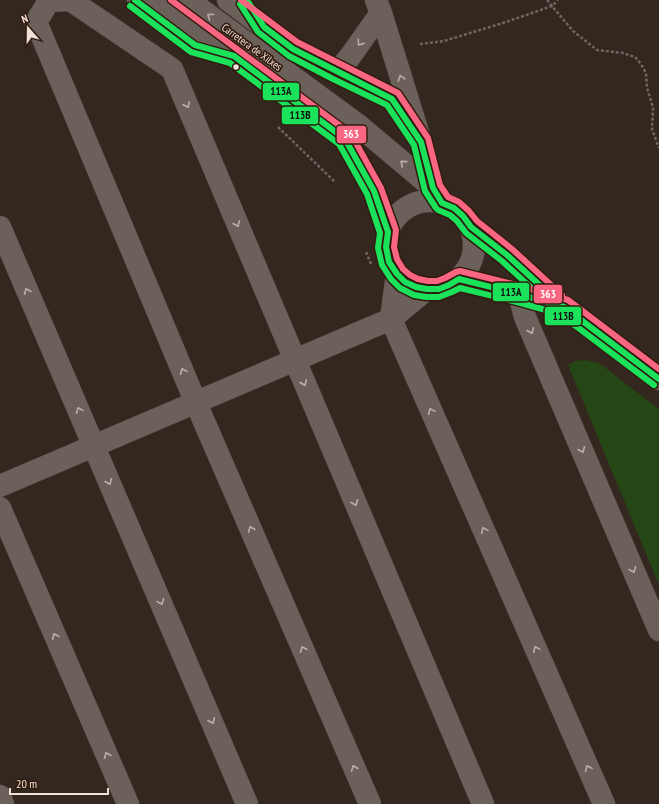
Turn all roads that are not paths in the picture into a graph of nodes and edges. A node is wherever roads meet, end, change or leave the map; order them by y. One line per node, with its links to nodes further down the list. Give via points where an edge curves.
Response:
1 (135, 0): 8 (lane, via 195,45)
2 (158, 0): 8 (street, Carretera de Xilxes)
3 (188, 0): 11 (street, Carretera de Xilxes, one-way to 3, via 357,124)
4 (228, 0): 7 (street, Carretera de Xilxes)
5 (247, 0): 7 (lane)
6 (378, 7): 9 (street, one-way to 9, via 349,58); 10 (street, one-way to 6)
7 (264, 27): 9 (street, Carretera de Xilxes, via 293,49)
8 (234, 56): 14 (street, Carretera de Xilxes, via 346,138 374,191)
9 (337, 72): 10 (street, Carretera de Xilxes, via 392,99)
10 (422, 142): 11 (street)
11 (437, 196): 13 (street, via 464,216); 14 (street, via 428,202 415,204 403,210)
12 (0, 227): 24 (street, one-way to 12)
13 (470, 227): 16 (street, via 474,240 473,255 468,268); 19 (street, via 507,255)
14 (388, 232): 15 (street, via 386,247 389,262)
15 (397, 274): 17 (street, via 405,282); 20 (street)
16 (459, 279): 17 (street, via 439,289); 18 (street)
17 (427, 289): 20 (street)
18 (519, 294): 19 (street); 27 (street, one-way to 27, via 525,317)
19 (564, 307): 22 (street)
20 (391, 319): 21 (street); 34 (street, one-way to 20)
21 (294, 360): 23 (street); 23 (street, one-way to 21, via 36,22 49,1 70,0 172,68); 33 (street, one-way to 33)
22 (659, 379)
23 (196, 402): 24 (street); 32 (street, one-way to 23)
24 (94, 446): 25 (street); 31 (street, one-way to 31)
25 (0, 486)
26 (0, 508): 30 (street, one-way to 26)
27 (659, 630)
28 (0, 796): 29 (street)
29 (3, 804)
30 (128, 804)
31 (247, 804)
32 (370, 804)
33 (483, 804)
34 (604, 804)

